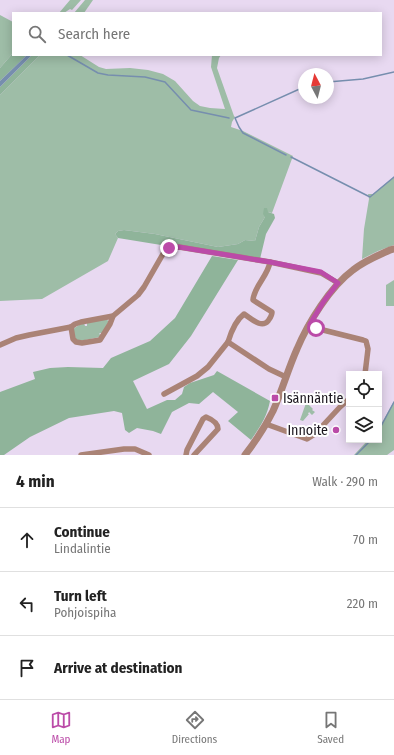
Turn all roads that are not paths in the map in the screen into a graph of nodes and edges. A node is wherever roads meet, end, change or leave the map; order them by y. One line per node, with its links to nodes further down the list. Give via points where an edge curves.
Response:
1 (394, 249): 3 (street, via 364,262)
2 (270, 262): 3 (street, via 321,272); 4 (street, via 179,247 169,248 144,288); 7 (street, via 270,268 253,300 272,312 272,315 267,323 262,324 244,314 237,322)
3 (338, 283): 5 (street)
4 (113, 316): 6 (street, via 81,322); 6 (street, via 100,340 76,342)
5 (310, 324): 9 (street, via 316,328 366,341 368,349); 10 (street)
6 (71, 327): 8 (street, via 29,334)
7 (228, 342): 10 (street, via 268,369); 11 (street, via 208,367 197,376)
8 (0, 345)
9 (365, 371)
10 (286, 377): 13 (street)
11 (164, 394)
12 (346, 402): 13 (street, via 307,439)
13 (266, 424): 19 (street)
14 (97, 454): 15 (street); 16 (street, via 135,449)
15 (81, 455)
16 (149, 455)
17 (186, 455): 18 (street, via 203,418 206,417 218,426 218,429)
18 (194, 455)
19 (245, 455)

